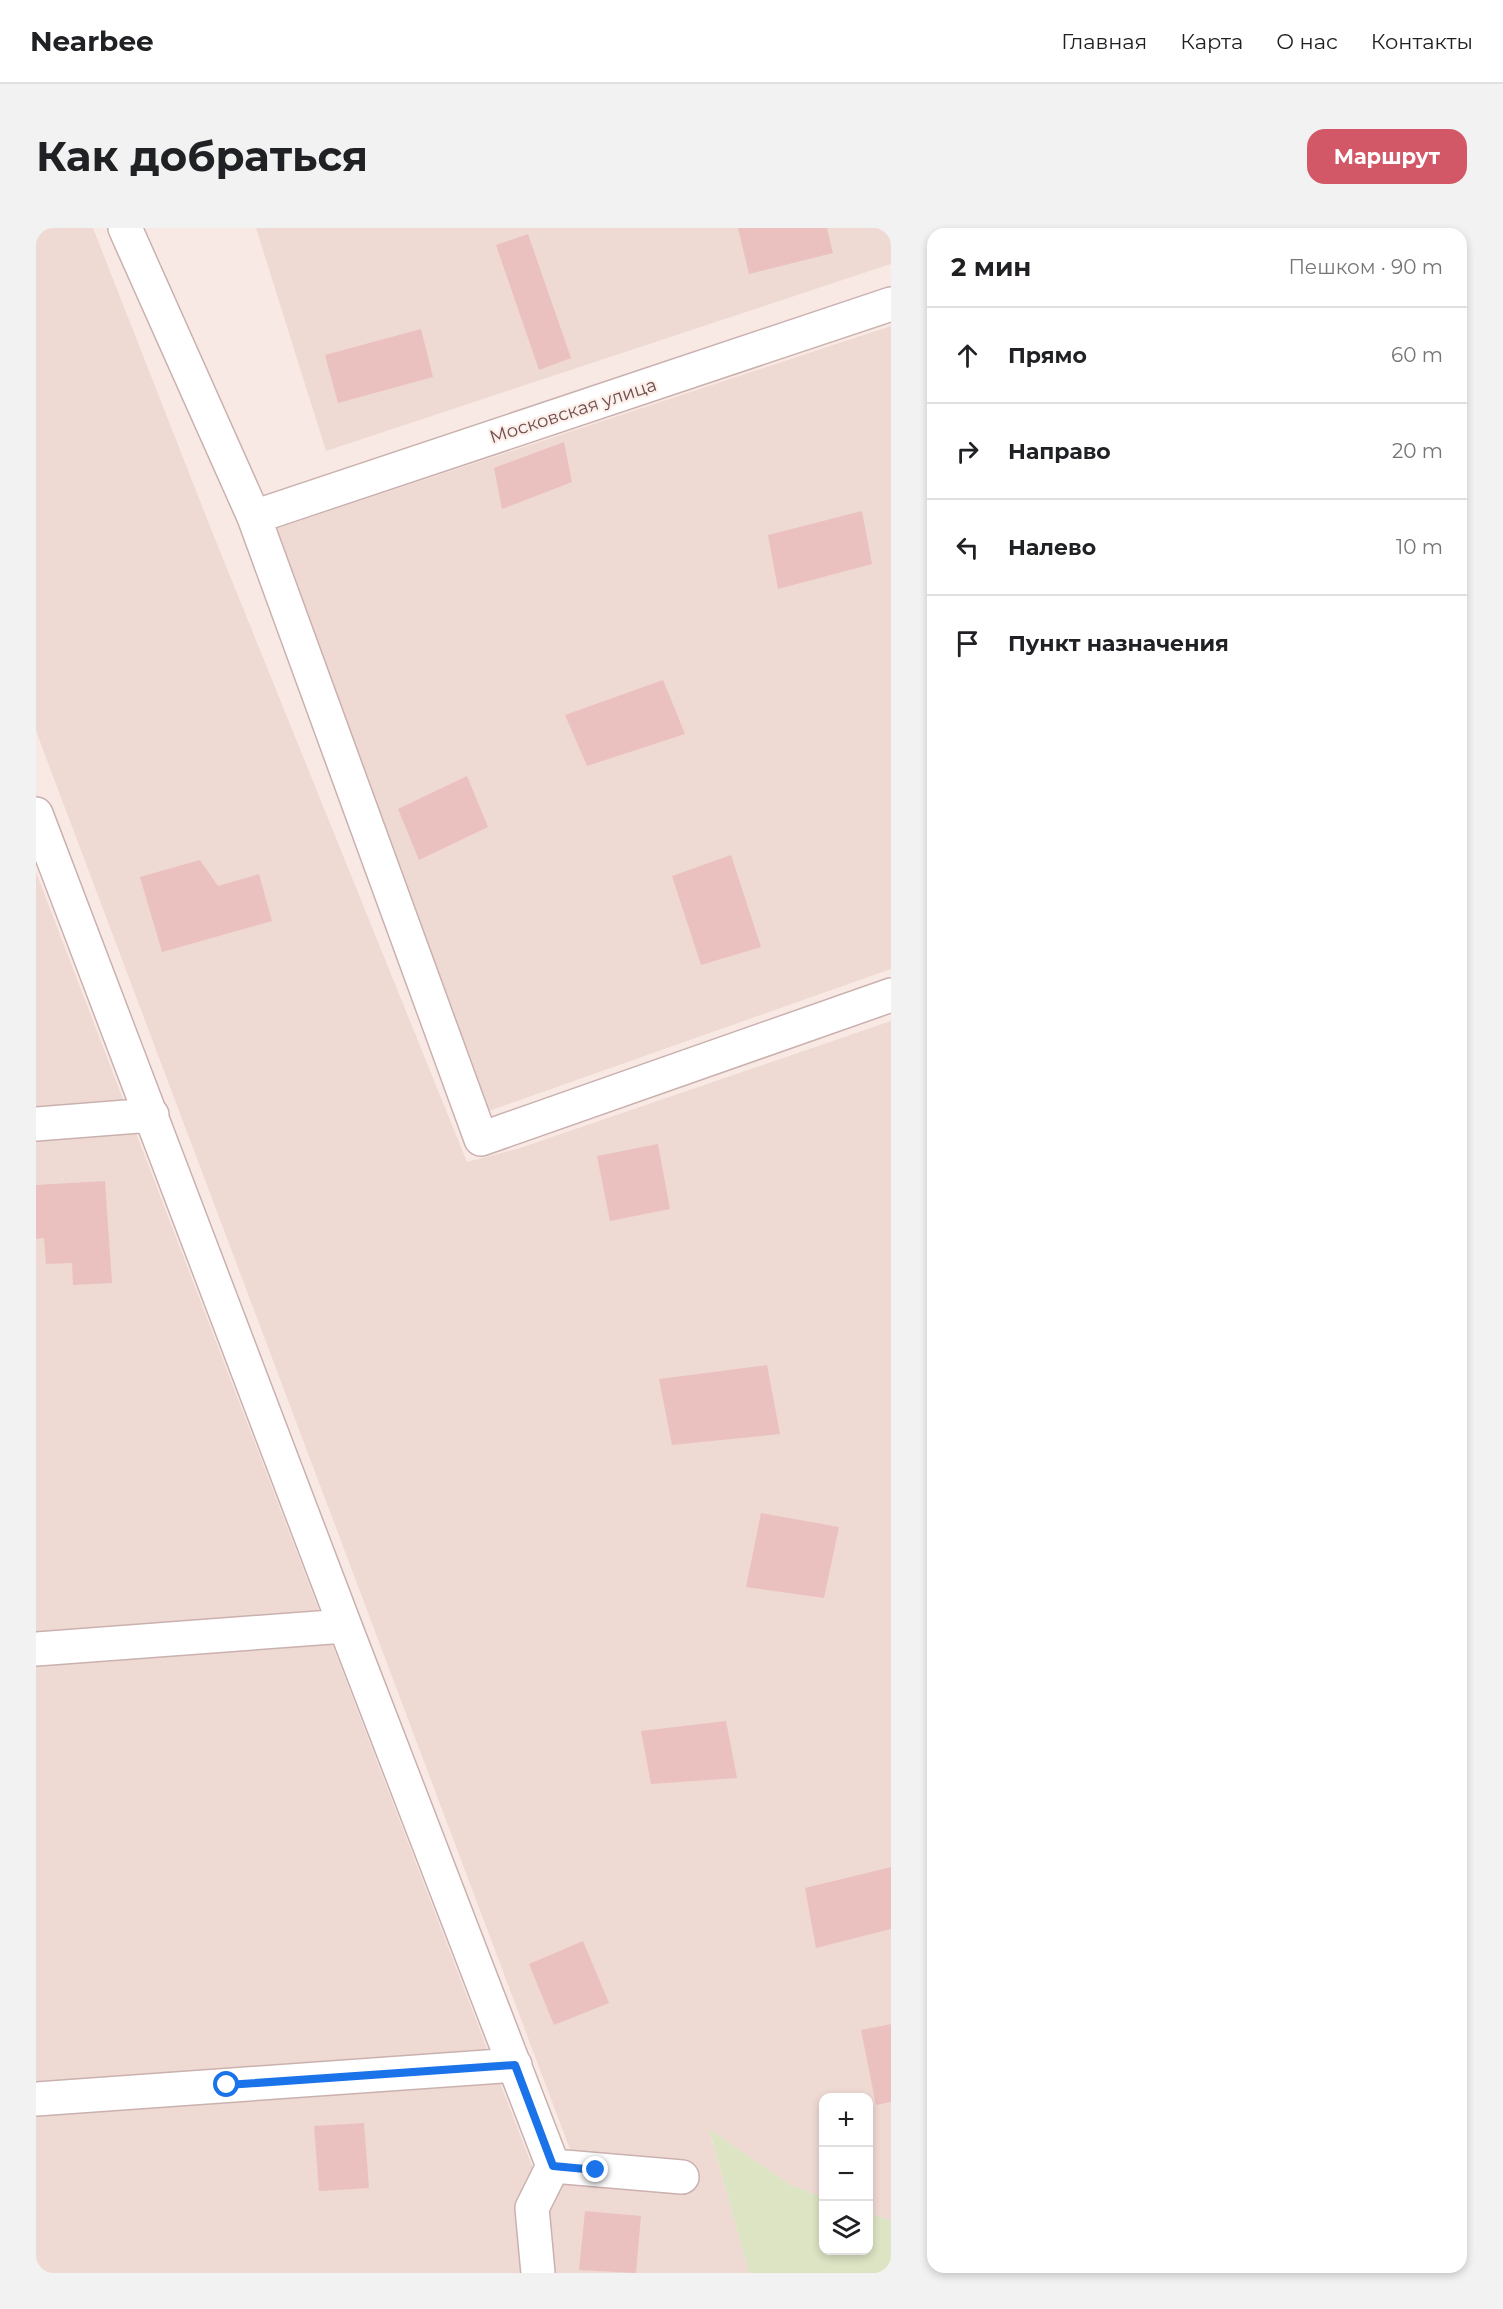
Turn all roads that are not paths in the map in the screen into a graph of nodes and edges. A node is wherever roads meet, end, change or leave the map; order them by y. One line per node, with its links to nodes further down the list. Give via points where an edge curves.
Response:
1 (125, 228): 3 (street)
2 (891, 304): 3 (street, Московская улица)
3 (254, 517): 5 (street, via 481,1139)
4 (36, 814): 6 (street)
5 (891, 995)
6 (152, 1115): 7 (street); 8 (street)
7 (36, 1124)
8 (345, 1626): 9 (street); 10 (street)
9 (36, 1649)
10 (515, 2065): 11 (street); 12 (street)
11 (36, 2099)
12 (553, 2166): 13 (street); 14 (street, via 532,2208)
13 (682, 2177)
14 (538, 2273)

